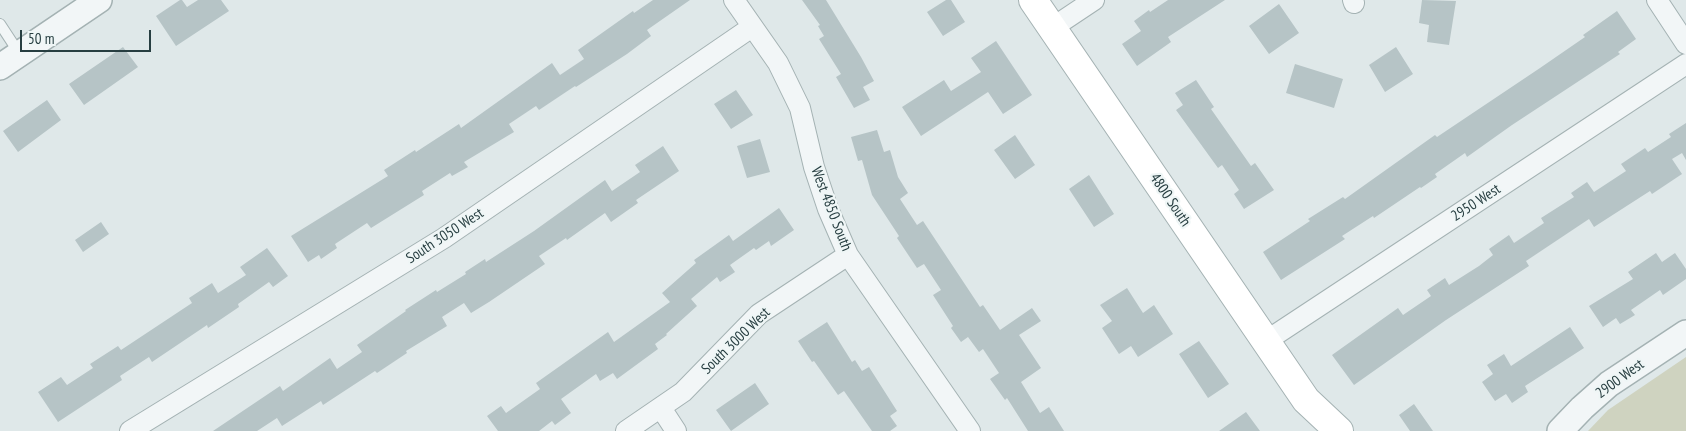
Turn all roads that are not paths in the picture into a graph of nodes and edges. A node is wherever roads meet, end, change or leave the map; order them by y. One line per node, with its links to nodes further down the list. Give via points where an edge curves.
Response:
1 (99, 0): 10 (street)
2 (734, 0): 7 (street, West 4850 South)
3 (1034, 0): 8 (main road, 4800 South)
4 (1094, 0): 8 (street)
5 (1657, 0): 9 (street)
6 (0, 24): 10 (lane)
7 (752, 27): 12 (street, West 4850 South, via 778,63 800,108 814,167); 17 (street, South 3050 West, via 444,238)
8 (1052, 28): 14 (main road, 4800 South)
9 (1686, 44)
10 (10, 61)
11 (1686, 64): 14 (street, 2950 West)
12 (848, 255): 16 (street, South 3000 West, via 759,314 683,392); 20 (street, West 4850 South)
13 (1686, 333): 23 (street, 2900 West, via 1609,384)
14 (1266, 341): 15 (main road, 4800 South)
15 (1306, 400): 21 (main road, 4800 South); 22 (main road, 4800 South)
16 (661, 408): 18 (street, South 3000 West); 19 (street)
17 (130, 431)
18 (626, 431)
19 (676, 431)
20 (970, 431)
21 (1316, 431)
22 (1339, 431)
23 (1560, 431)

